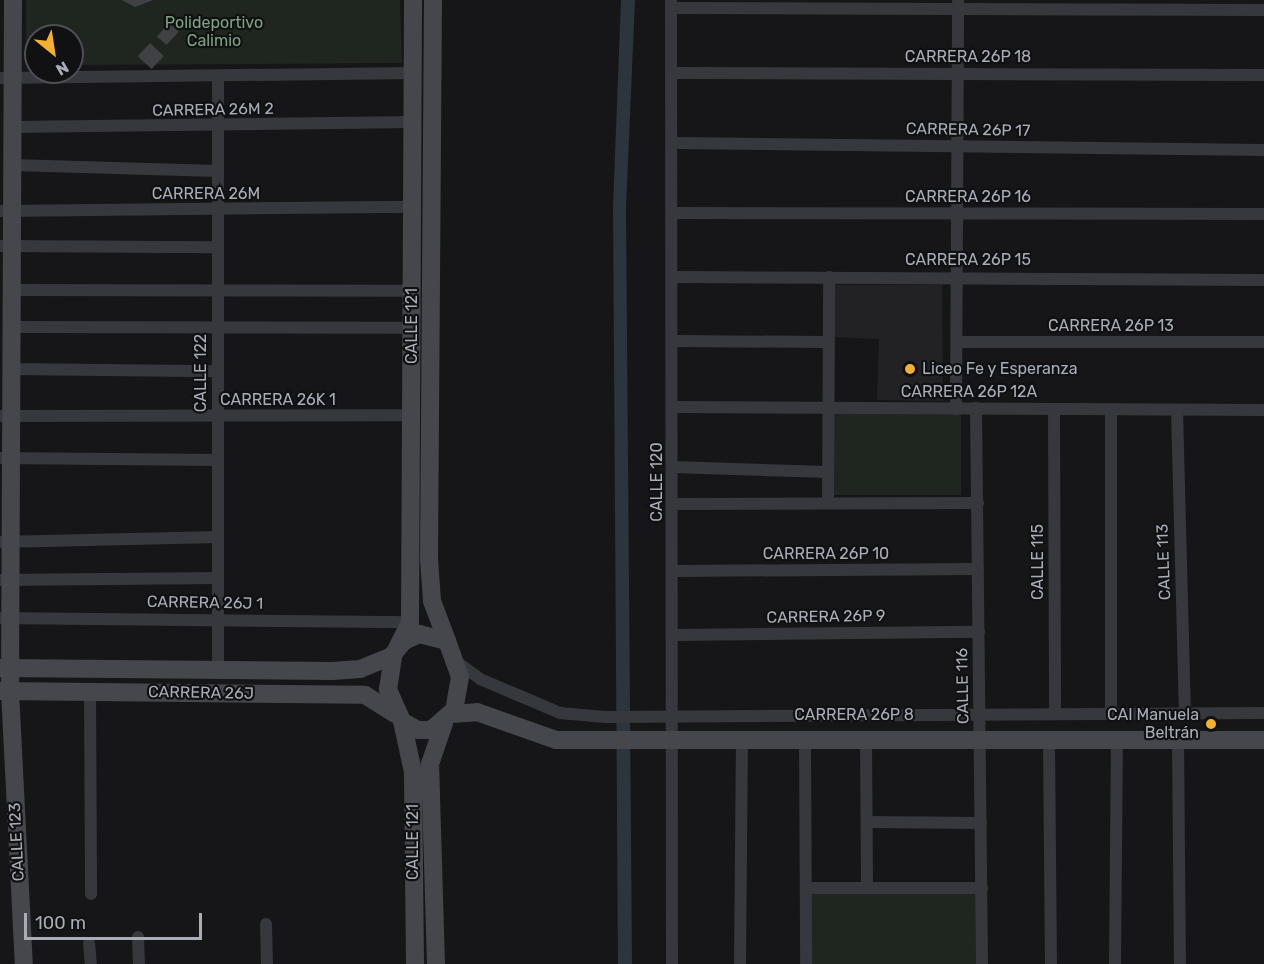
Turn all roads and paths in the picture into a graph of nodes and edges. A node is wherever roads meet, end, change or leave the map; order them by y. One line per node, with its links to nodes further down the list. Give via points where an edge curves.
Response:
1 (13, 0): 13 (street)
2 (413, 0): 8 (street, CALLE 121)
3 (433, 0): 76 (street, CALLE 121, via 429,559 432,601)
4 (671, 4): 5 (street); 9 (street, CALLE 120)
5 (829, 4): 6 (street)
6 (958, 4): 7 (street); 10 (street)
7 (1264, 9)
8 (414, 73): 12 (street); 14 (street, CALLE 121)
9 (672, 73): 10 (street, CARRERA 26P 18); 17 (street, CALLE 120)
10 (958, 74): 11 (street, CARRERA 26P 18); 18 (street)
11 (1264, 75)
12 (218, 76): 13 (street); 16 (street, CALLE 122)
13 (6, 78): 15 (street)
14 (414, 122): 16 (street, CARRERA 26M 2); 22 (street, CALLE 121)
15 (12, 127): 16 (street, CARRERA 26M 2); 20 (street)
16 (218, 128): 21 (street, CALLE 122)
17 (672, 143): 18 (street, CARRERA 26P 17); 25 (street, CALLE 120)
18 (959, 146): 19 (street, CARRERA 26P 17); 26 (street)
19 (1264, 150)
20 (12, 165): 21 (street); 24 (street)
21 (218, 171): 23 (street, CALLE 122)
22 (413, 207): 23 (street, CARRERA 26M); 36 (street, CALLE 121)
23 (218, 210): 24 (street, CARRERA 26M); 29 (street, CALLE 122)
24 (6, 211): 28 (street)
25 (672, 213): 26 (street, CARRERA 26P 16); 31 (street, CALLE 120)
26 (958, 213): 27 (street, CARRERA 26P 16); 30 (street)
27 (1264, 214)
28 (6, 246): 29 (street); 34 (street)
29 (218, 247): 35 (street, CALLE 122)
30 (957, 276): 32 (street, CARRERA 26P 15); 33 (street, CARRERA 26P 15); 42 (street)
31 (672, 277): 32 (street, CARRERA 26P 15); 40 (street, CALLE 120)
32 (829, 277): 41 (street)
33 (1264, 280)
34 (12, 290): 35 (street); 37 (street)
35 (218, 291): 36 (street); 39 (street, CALLE 122)
36 (412, 291): 38 (street, CALLE 121)
37 (12, 327): 39 (street); 44 (street)
38 (412, 328): 39 (street); 54 (street, CALLE 121)
39 (218, 329): 45 (street, CALLE 122)
40 (673, 341): 41 (street); 46 (street, CALLE 120)
41 (827, 342): 47 (street)
42 (958, 342): 43 (street, CARRERA 26P 13); 49 (street)
43 (1264, 342)
44 (11, 369): 45 (street); 55 (street)
45 (218, 371): 56 (street, CALLE 122)
46 (673, 407): 47 (street, CARRERA 26P 12A); 59 (street, CALLE 120)
47 (828, 408): 49 (street, CARRERA 26P 12A); 60 (street)
48 (976, 408): 49 (street, CARRERA 26P 12A); 50 (street, CARRERA 26P 12A); 62 (street, CALLE 116)
49 (956, 409)
50 (1054, 409): 51 (street, CARRERA 26P 12A); 87 (street, CALLE 115)
51 (1111, 410): 52 (street, CARRERA 26P 12A); 88 (street)
52 (1177, 410): 53 (street, CARRERA 26P 12A); 89 (street, CALLE 113)
53 (1264, 410)
54 (412, 415): 56 (street, CARRERA 26K 1); 72 (street, CALLE 121)
55 (6, 416): 56 (street, CARRERA 26K 1); 57 (street)
56 (218, 417): 58 (street, CALLE 122)
57 (6, 458): 58 (street); 65 (street)
58 (218, 460): 64 (street, CALLE 122)
59 (673, 467): 60 (street); 63 (street, CALLE 120)
60 (827, 472): 61 (street)
61 (828, 503): 62 (street); 63 (street)
62 (978, 503): 66 (street, CALLE 116)
63 (674, 504): 67 (street, CALLE 120)
64 (218, 537): 65 (street); 68 (street, CALLE 122)
65 (5, 542): 69 (street)
66 (978, 569): 67 (street, CARRERA 26P 10); 73 (street, CALLE 116)
67 (674, 571): 74 (street, CALLE 120)
68 (218, 578): 69 (street); 71 (street, CALLE 122)
69 (5, 580): 70 (street)
70 (5, 618): 71 (street, CARRERA 26J 1); 75 (street)
71 (218, 619): 72 (street, CARRERA 26J 1); 81 (street, CALLE 122)
72 (410, 622): 77 (street, CALLE 121)
73 (979, 632): 74 (street, CARRERA 26P 9); 86 (street, CALLE 116)
74 (674, 635): 90 (street, CALLE 120)
75 (10, 640): 79 (street); 80 (street, via 18,655)
76 (447, 641): 77 (street, via 423,633); 78 (street)
77 (395, 652): 81 (street, CARRERA 26J, via 360,669); 91 (street, via 388,689)
78 (458, 662): 90 (street, CARRERA 26P 8, via 480,679 560,713); 92 (street, via 460,686)
79 (3, 665): 80 (street, CARRERA 26J); 84 (street)
80 (39, 669): 81 (street, CARRERA 26J)
81 (218, 670)
82 (39, 691): 83 (street, CARRERA 26J); 84 (street, CARRERA 26J); 93 (street, via 20,705)
83 (90, 692): 91 (street, CARRERA 26J, via 365,695); 108 (street)
84 (3, 695): 93 (street)
85 (1264, 713): 89 (street, CARRERA 26P 8)
86 (980, 714): 87 (street, CARRERA 26P 8); 90 (street, CARRERA 26P 8); 101 (street, CALLE 116)
87 (1055, 714): 88 (street, CARRERA 26P 8)
88 (1111, 714): 89 (street, CARRERA 26P 8)
89 (1185, 714)
90 (674, 716): 97 (street, CALLE 120)
91 (399, 717): 92 (street, via 422,730); 116 (street, CALLE 121, via 413,772)
92 (448, 719): 97 (street, CARRERA 26P 8, via 477,712 556,740); 117 (street, CALLE 121, via 430,764)
93 (10, 722): 112 (street, CALLE 123)
94 (1117, 740): 95 (street, CARRERA 26P 8); 102 (street, CARRERA 26P 8); 123 (street)
95 (1178, 740): 96 (street, CARRERA 26P 8); 124 (street)
96 (1264, 740)
97 (675, 741): 98 (street, CARRERA 26P 8); 118 (street, CALLE 120)
98 (742, 741): 99 (street, CARRERA 26P 8); 119 (street)
99 (805, 741): 100 (street, CARRERA 26P 8); 105 (street)
100 (866, 741): 101 (street, CARRERA 26P 8); 103 (street)
101 (980, 741): 102 (street, CARRERA 26P 8); 104 (street, CALLE 116)
102 (1049, 741): 122 (street)
103 (867, 822): 104 (street); 106 (street)
104 (981, 823): 107 (street, CALLE 116)
105 (806, 888): 106 (street); 120 (street)
106 (867, 888): 107 (street)
107 (982, 888): 121 (street, CALLE 116)
108 (91, 894)
109 (266, 924): 115 (street)
110 (138, 937): 114 (street)
111 (89, 943): 113 (street)
112 (24, 964)
113 (91, 964)
114 (139, 964)
115 (267, 964)
116 (415, 964)
117 (436, 964)
118 (672, 964)
119 (740, 964)
120 (806, 964)
121 (982, 964)
122 (1051, 964)
123 (1115, 964)
124 (1179, 964)

